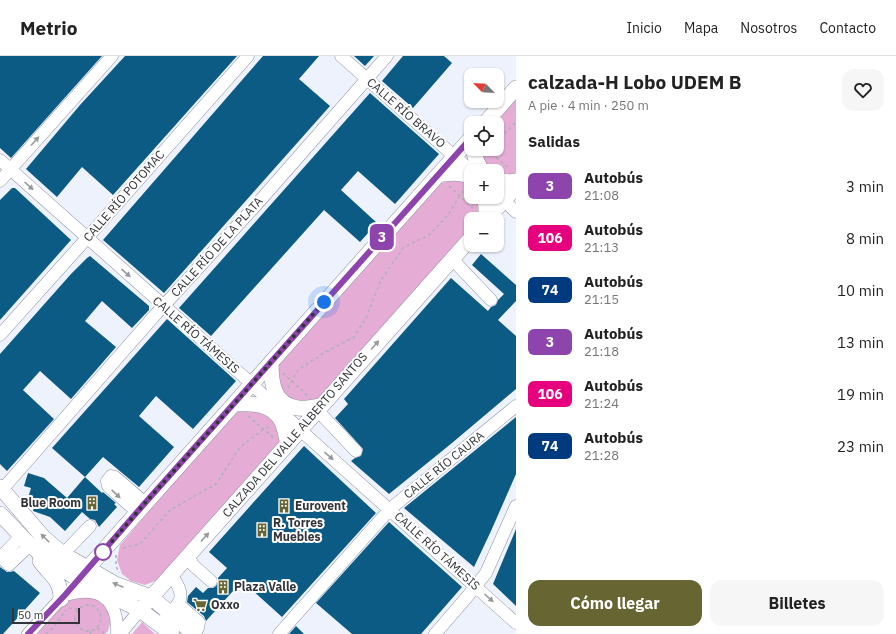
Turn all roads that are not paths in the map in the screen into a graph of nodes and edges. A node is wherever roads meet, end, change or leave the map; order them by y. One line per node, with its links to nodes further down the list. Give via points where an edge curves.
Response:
1 (112, 56): 12 (street, one-way to 1)
2 (248, 56): 22 (street, CALLE RÍO POTOMAC)
3 (341, 56): 5 (street, CALLE RÍO BRAVO)
4 (387, 56): 5 (street, CALLE RÍO DE LA PLATA)
5 (366, 78): 9 (street, CALLE RÍO BRAVO); 26 (street, CALLE RÍO DE LA PLATA)
6 (516, 88): 7 (main road)
7 (491, 116)
8 (464, 146): 9 (main road)
9 (455, 156): 11 (street, CALLE RÍO BRAVO); 13 (main road)
10 (0, 160): 12 (street, CALLE RÍO TÁMESIS)
11 (464, 164)
12 (10, 169): 16 (street); 22 (street, CALLE RÍO TÁMESIS, one-way to 22)
13 (438, 174): 14 (main road); 28 (main road)
14 (464, 174)
15 (513, 175): 17 (main road, via 508,182)
16 (0, 181)
17 (504, 181)
18 (516, 187): 19 (main road)
19 (504, 194)
20 (504, 201): 21 (street)
21 (516, 212)
22 (87, 238): 26 (street, CALLE RÍO TÁMESIS, one-way to 26); 27 (street, CALLE RÍO POTOMAC)
23 (464, 246): 24 (main road, CALZADA DEL VALLE ALBERTO SANTOS)
24 (452, 259): 25 (street); 32 (main road, CALZADA DEL VALLE ALBERTO SANTOS, one-way to 24)
25 (491, 300)
26 (164, 306): 29 (street, CALLE RÍO TÁMESIS); 36 (street, CALLE RÍO DE LA PLATA)
27 (0, 335)
28 (271, 362): 29 (main road); 32 (main road, via 274,388 284,403 300,409)
29 (252, 384): 30 (main road); 33 (street, CALLE RÍO TÁMESIS)
30 (234, 404): 34 (main road, via 264,406 279,417); 44 (main road, one-way to 44, via 141,508 113,546)
31 (516, 406): 38 (street, CALLE RÍO CAURA)
32 (318, 408): 33 (main road, CALZADA DEL VALLE ALBERTO SANTOS); 35 (street)
33 (300, 429): 34 (main road, CALZADA DEL VALLE ALBERTO SANTOS); 38 (street, CALLE RÍO TÁMESIS, one-way to 38)
34 (287, 446): 43 (main road, CALZADA DEL VALLE ALBERTO SANTOS, one-way to 34)
35 (356, 451)
36 (1, 490): 42 (main road, one-way to 36)
37 (516, 506): 47 (street, via 486,572)
38 (390, 509): 47 (street, CALLE RÍO TÁMESIS); 57 (street, CALLE RÍO CAURA)
39 (0, 514): 41 (main road)
40 (90, 526): 42 (street)
41 (28, 543): 44 (main road, via 48,560); 48 (main road, via 43,566 58,582)
42 (63, 554): 44 (main road)
43 (188, 556): 45 (main road, CALZADA DEL VALLE ALBERTO SANTOS); 46 (street, via 193,565)
44 (83, 574): 48 (street); 49 (main road, one-way to 44); 50 (main road)
45 (171, 574): 49 (main road, CALZADA DEL VALLE ALBERTO SANTOS); 51 (street, via 181,591)
46 (212, 581)
47 (476, 586): 52 (street, CALLE RÍO TÁMESIS, one-way to 52); 58 (street)
48 (63, 597): 53 (street); 54 (street, via 91,592 107,599 115,611)
49 (151, 597): 50 (main road, CALZADA DEL VALLE ALBERTO SANTOS); 51 (main road)
50 (140, 610): 51 (main road); 55 (street, CALZADA DEL VALLE ALBERTO SANTOS)
51 (170, 619): 56 (main road)
52 (516, 623)
53 (28, 634)
54 (117, 634)
55 (120, 634)
56 (193, 634)
57 (279, 634)
58 (435, 634)

